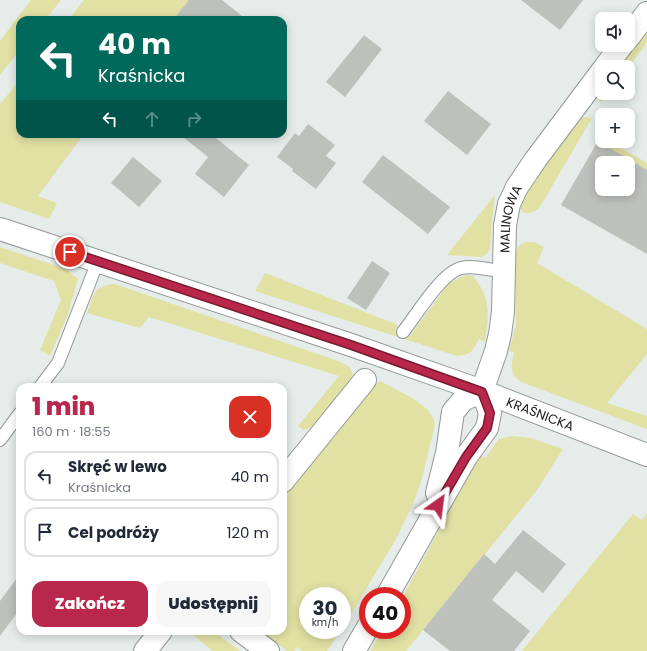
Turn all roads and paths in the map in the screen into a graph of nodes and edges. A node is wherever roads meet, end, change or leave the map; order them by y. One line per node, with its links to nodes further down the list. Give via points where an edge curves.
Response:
1 (647, 13): 2 (street)
2 (635, 29)
3 (617, 52): 4 (street)
4 (610, 60)
5 (595, 80): 8 (street, MALINOWA, via 517,187 507,213)
6 (0, 228): 7 (street, KRAŚNICKA)
7 (98, 261): 11 (lane, via 58,363); 12 (street, KRAŚNICKA, via 351,345)
8 (504, 272): 9 (lane, via 460,268 441,281); 12 (street, MALINOWA, via 500,334)
9 (403, 332)
10 (365, 380): 16 (street)
11 (43, 383)
12 (482, 392): 15 (street, KRAŚNICKA); 17 (street, via 490,413 487,428 466,457); 17 (street, via 463,400 453,412 447,453)
13 (16, 418): 14 (lane)
14 (0, 440)
15 (647, 455)
16 (287, 476)
17 (431, 517): 18 (street)
18 (391, 587)
19 (158, 635): 22 (street)
20 (246, 635): 23 (street)
21 (361, 639): 24 (street)
22 (145, 651)
23 (268, 651)
24 (354, 651)

